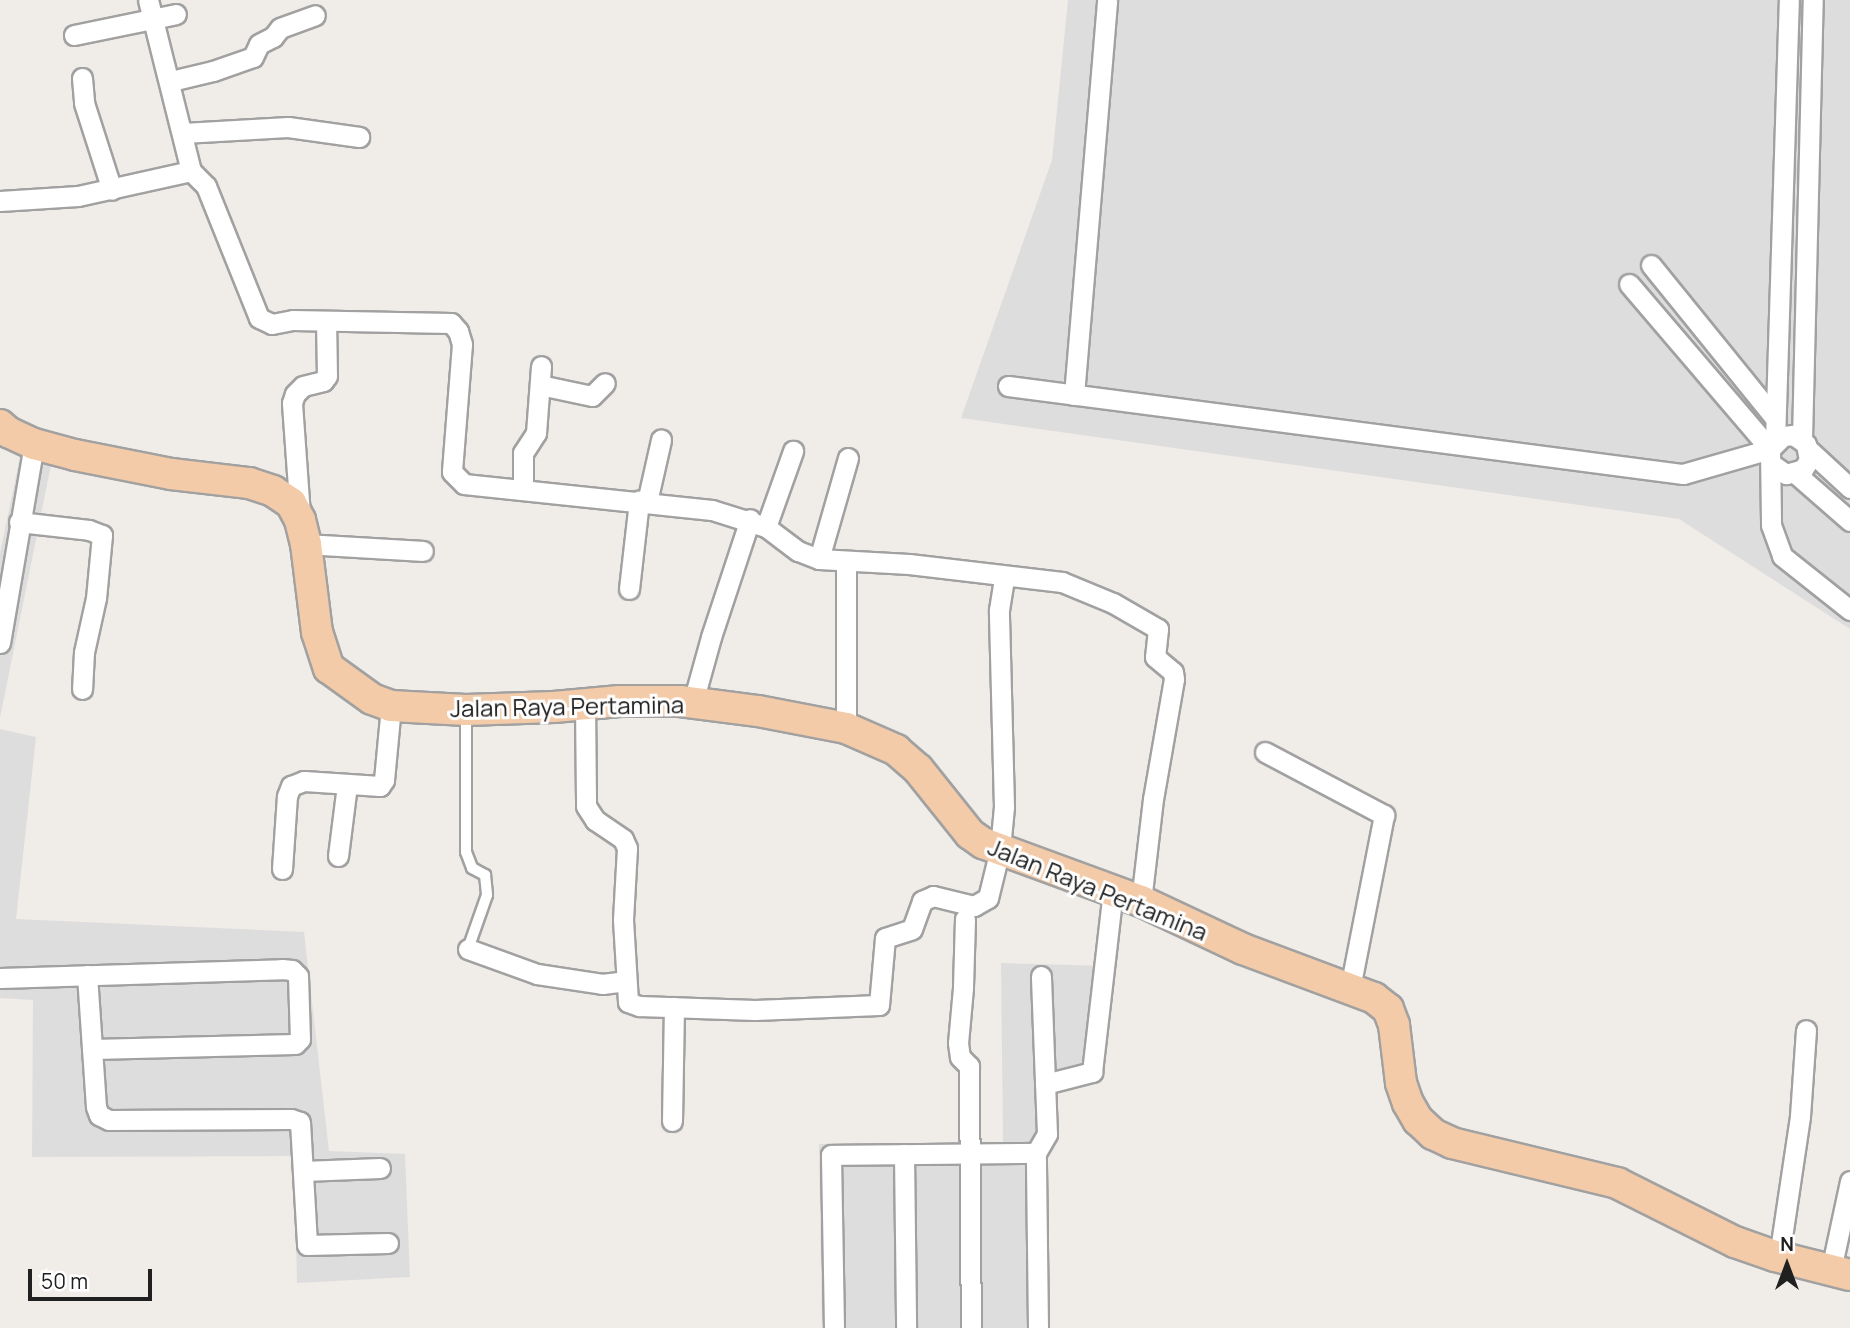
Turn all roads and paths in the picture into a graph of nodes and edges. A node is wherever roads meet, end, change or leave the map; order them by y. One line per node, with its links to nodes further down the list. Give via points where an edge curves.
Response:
1 (148, 0): 7 (street)
2 (1107, 0): 23 (street)
3 (1789, 0): 19 (street)
4 (1813, 0): 28 (street)
5 (176, 14): 7 (street)
6 (315, 15): 10 (street, via 280,28 257,46 253,57)
7 (155, 20): 8 (street); 10 (street)
8 (74, 35)
9 (82, 78): 14 (street, via 84,103)
10 (171, 81): 11 (street)
11 (183, 133): 12 (street, via 288,127); 13 (street)
12 (359, 137)
13 (191, 171): 14 (street); 18 (street, via 206,186 259,318 272,324)
14 (112, 190): 15 (street)
15 (0, 201)
16 (1651, 265): 20 (street)
17 (1629, 284): 30 (street)
18 (326, 321): 34 (street, via 451,323 462,344 452,472 464,484); 39 (street, via 327,376 303,386 292,403)
19 (1776, 365): 20 (street); 24 (street)
20 (1744, 382): 24 (street)
21 (605, 383): 34 (street, via 592,396 540,375 536,433 523,453)
22 (1008, 386): 23 (street)
23 (1074, 395): 30 (street, via 1683,474)
24 (1774, 418): 30 (street)
25 (0, 425): 27 (main road)
26 (661, 440): 35 (street)
27 (34, 444): 37 (street); 39 (main road, via 273,491 291,503)
28 (1806, 444): 30 (street, via 1793,435 1783,436); 32 (street, via 1809,460); 33 (street)
29 (793, 451): 38 (street)
30 (1773, 452): 32 (street, via 1786,474); 45 (street, via 1771,525 1782,556)
31 (848, 458): 41 (street)
32 (1795, 473): 36 (street)
33 (1850, 488)
34 (523, 489): 35 (street)
35 (643, 502): 38 (street, via 712,510); 44 (street)
36 (1850, 521)
37 (19, 522): 46 (street); 47 (street, via 102,535)
38 (758, 523): 41 (street, via 798,551); 48 (street, via 711,637)
39 (303, 532): 40 (street); 50 (main road, Jalan Raya Pertamina, via 317,632 329,668 372,699)
40 (423, 551)
41 (819, 559): 42 (street)
42 (846, 563): 43 (street, via 909,564); 52 (street)
43 (1004, 577): 55 (street, via 999,610 1004,807); 58 (street, via 1062,582 1158,629 1155,657 1173,672 1174,679 1153,799)
44 (629, 589)
45 (1850, 610)
46 (0, 643)
47 (82, 689)
48 (693, 702): 49 (main road, Jalan Raya Pertamina); 52 (main road, Jalan Raya Pertamina)
49 (585, 704): 51 (main road, Jalan Raya Pertamina); 64 (street, via 586,806 627,848)
50 (391, 706): 51 (main road, Jalan Raya Pertamina); 54 (street, via 384,780 380,786)
51 (466, 710): 60 (lane, via 466,852 472,868 485,875 487,895)
52 (846, 728): 55 (main road, Jalan Raya Pertamina, via 895,750 918,769 970,834)
53 (1265, 752): 65 (street, via 1384,815)
54 (347, 785): 56 (street); 57 (street, via 304,781 291,786)
55 (1000, 849): 58 (main road, Jalan Raya Pertamina); 66 (street, via 986,901 974,906 928,897 922,901 912,929 885,939 879,1005 755,1010)
56 (338, 856)
57 (282, 869)
58 (1127, 896): 65 (main road, Jalan Raya Pertamina, via 1243,949); 69 (street, via 1092,1072)
59 (965, 919): 73 (street, via 958,1043 960,1057 969,1066)
60 (468, 949): 64 (street, via 550,977 602,984)
61 (87, 975): 63 (street); 68 (street); 68 (street, via 282,969 298,976 300,1039 295,1044)
62 (1041, 976): 69 (street)
63 (0, 978)
64 (625, 981): 66 (street, via 631,1005)
65 (1350, 989): 78 (main road, Jalan Raya Pertamina, via 1388,1009 1408,1103 1433,1134 1452,1143 1617,1183 1735,1242)
66 (674, 1007): 70 (street)
67 (1806, 1030): 78 (street, via 1800,1116)
68 (92, 1049): 75 (street, via 99,1115 109,1120 291,1119 300,1122)
69 (1045, 1084): 71 (street, via 1047,1134)
70 (672, 1121)
71 (1036, 1153): 73 (street); 83 (street)
72 (904, 1154): 73 (street); 80 (street, via 831,1155); 81 (street)
73 (969, 1154): 82 (street)
74 (380, 1168): 75 (street)
75 (303, 1171): 77 (street, via 307,1245)
76 (1850, 1181): 79 (street)
77 (388, 1242)
78 (1779, 1257): 79 (main road, Jalan Raya Pertamina)
79 (1840, 1272)
80 (834, 1328)
81 (906, 1328)
82 (971, 1328)
83 (1038, 1328)

